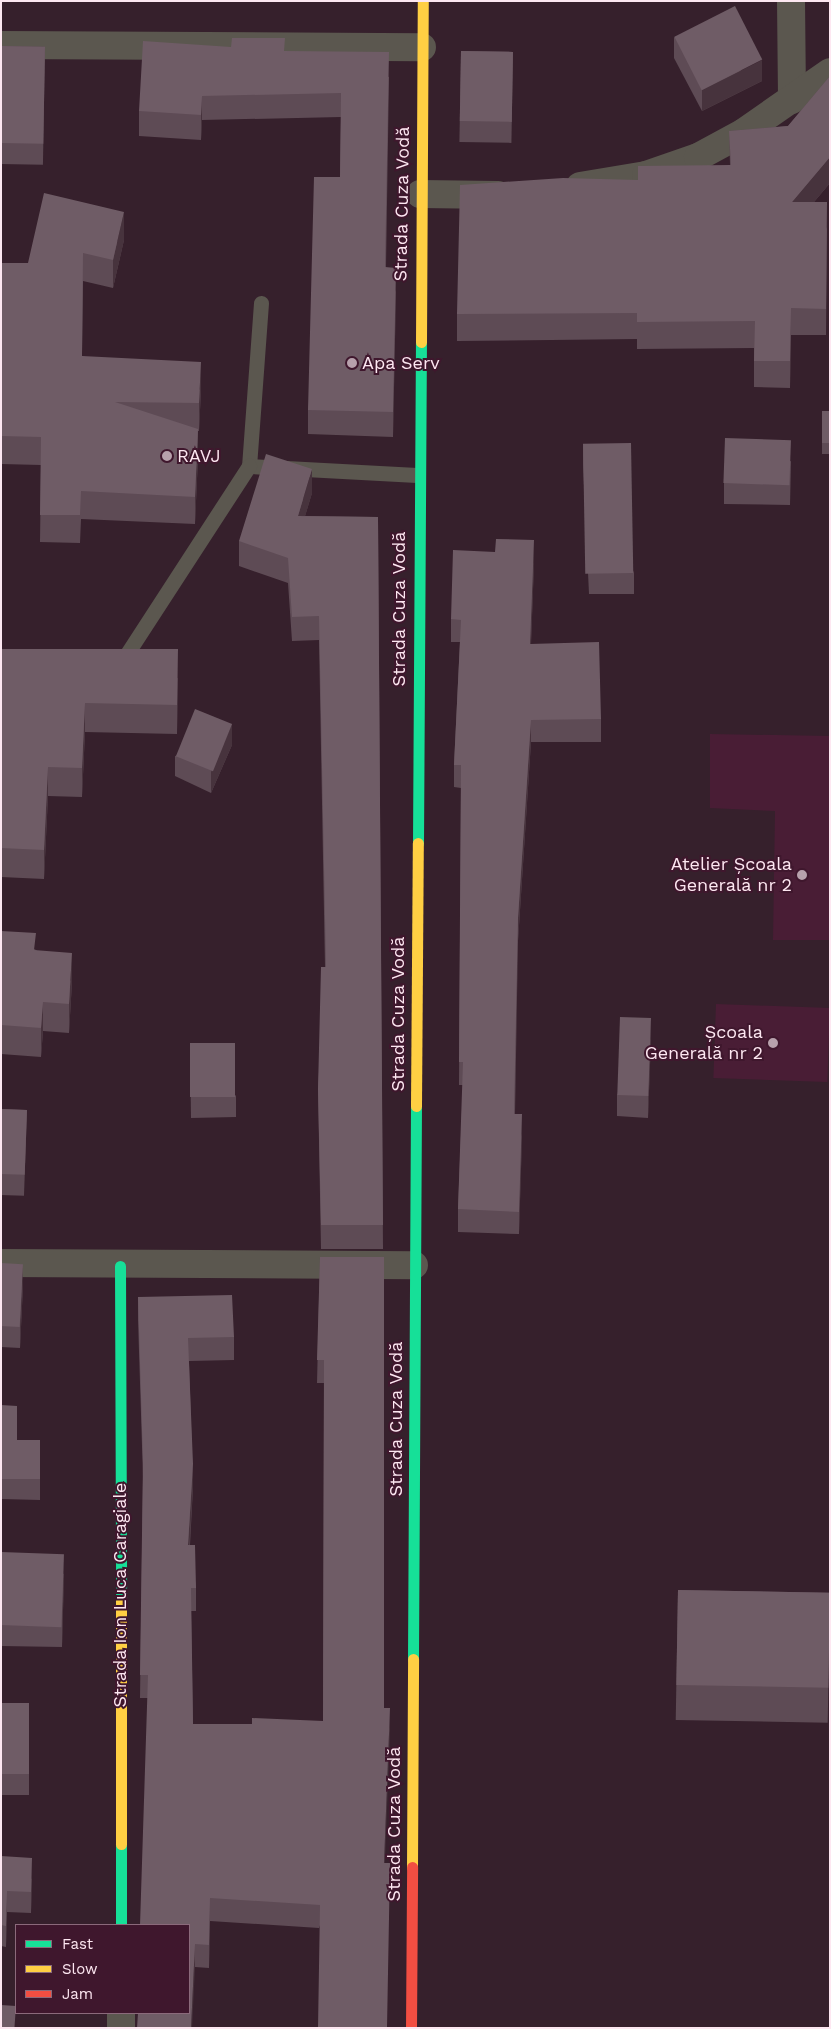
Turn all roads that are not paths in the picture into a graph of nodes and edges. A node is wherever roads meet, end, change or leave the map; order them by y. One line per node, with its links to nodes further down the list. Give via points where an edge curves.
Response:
1 (422, 1): 4 (main road, Strada Cuza Vodă)
2 (791, 1): 6 (street)
3 (1, 45): 4 (street)
4 (422, 47): 9 (main road, Strada Cuza Vodă)
5 (830, 72): 6 (street)
6 (792, 100): 7 (street, via 698,157 646,175)
7 (555, 190)
8 (529, 192): 9 (street)
9 (420, 194): 12 (main road, Strada Cuza Vodă)
10 (261, 303): 11 (lane)
11 (249, 466): 12 (lane); 13 (lane, via 115,671)
12 (417, 475): 15 (main road, Strada Cuza Vodă)
13 (106, 671)
14 (1, 1263): 16 (street)
15 (414, 1265): 16 (street); 20 (main road, Strada Cuza Vodă)
16 (120, 1266): 17 (main road, Strada Ion Luca Caragiale)
17 (121, 1924)
18 (121, 2014): 19 (street)
19 (121, 2028)
20 (411, 2028)

